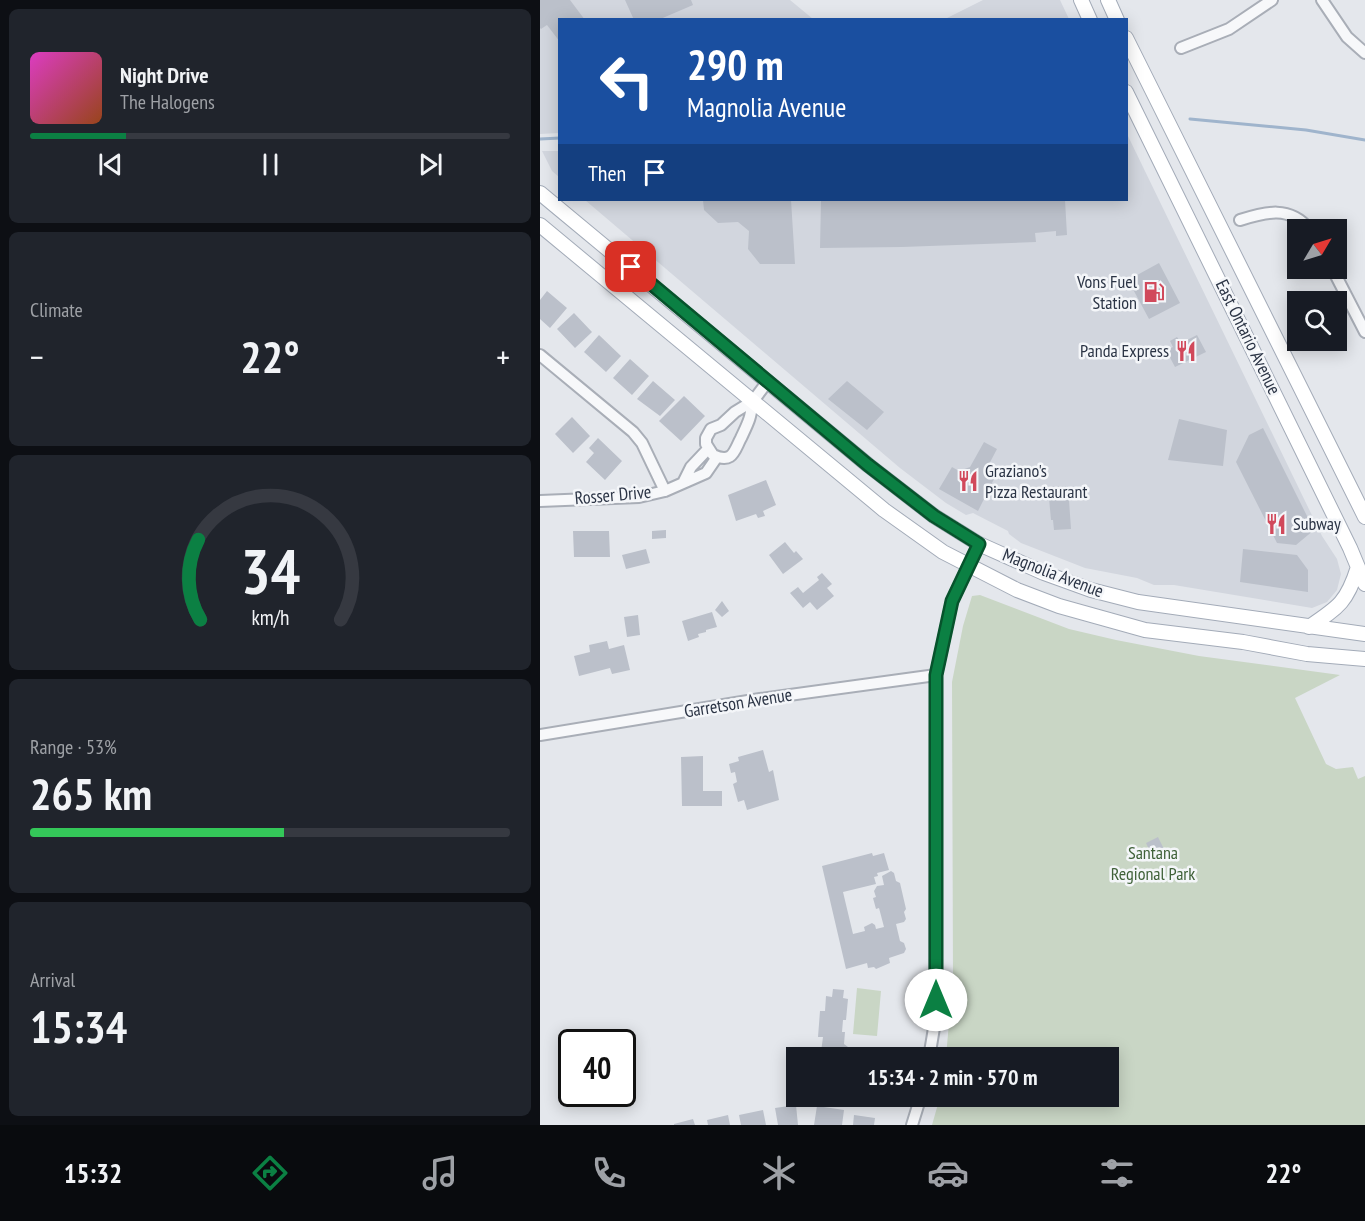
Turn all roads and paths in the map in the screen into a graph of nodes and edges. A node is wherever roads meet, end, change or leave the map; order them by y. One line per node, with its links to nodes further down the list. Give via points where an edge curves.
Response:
1 (1081, 0): 5 (main road)
2 (1108, 0): 6 (main road)
3 (1272, 0): 8 (street, via 1229,29)
4 (1322, 0): 9 (street, via 1347,36)
5 (1089, 18)
6 (1113, 18)
7 (1128, 42): 25 (main road, East Ontario Avenue)
8 (1181, 48)
9 (1365, 53)
10 (1128, 96): 28 (main road, East Ontario Avenue)
11 (540, 193): 18 (main road, Magnolia Avenue)
12 (1297, 219): 13 (street, via 1280,211)
13 (1240, 220)
14 (540, 225): 19 (main road, Magnolia Avenue)
15 (1338, 279): 16 (street)
16 (1365, 332)
17 (540, 355): 23 (street, via 633,432)
18 (768, 381): 19 (street, Rosser Drive); 26 (main road, Magnolia Avenue, via 904,493)
19 (753, 401): 20 (street, Rosser Drive, via 711,429 706,438); 21 (street, Rosser Drive, via 750,423 736,451 728,457); 27 (main road, Magnolia Avenue, via 884,510)
20 (708, 449): 21 (street); 22 (street, Rosser Drive)
21 (717, 457): 22 (street, Rosser Drive, via 706,473)
22 (684, 481): 23 (street, Rosser Drive)
23 (665, 490): 24 (street, Rosser Drive, via 639,497)
24 (540, 501)
25 (1365, 517)
26 (979, 544): 27 (street); 30 (main road, Magnolia Avenue, via 1091,590 1138,602)
27 (968, 565): 32 (main road, Magnolia Avenue, via 1059,606 1145,630); 33 (street, via 952,601)
28 (1358, 567): 29 (main road, East Ontario Avenue); 30 (main road, via 1344,601)
29 (1365, 584)
30 (1309, 627): 31 (main road, Magnolia Avenue)
31 (1365, 634)
32 (1365, 659)
33 (936, 675): 34 (street, Garretson Avenue); 35 (street, via 935,1022)
34 (540, 735)
35 (931, 1047)
36 (918, 1107): 37 (street)
37 (912, 1125)

